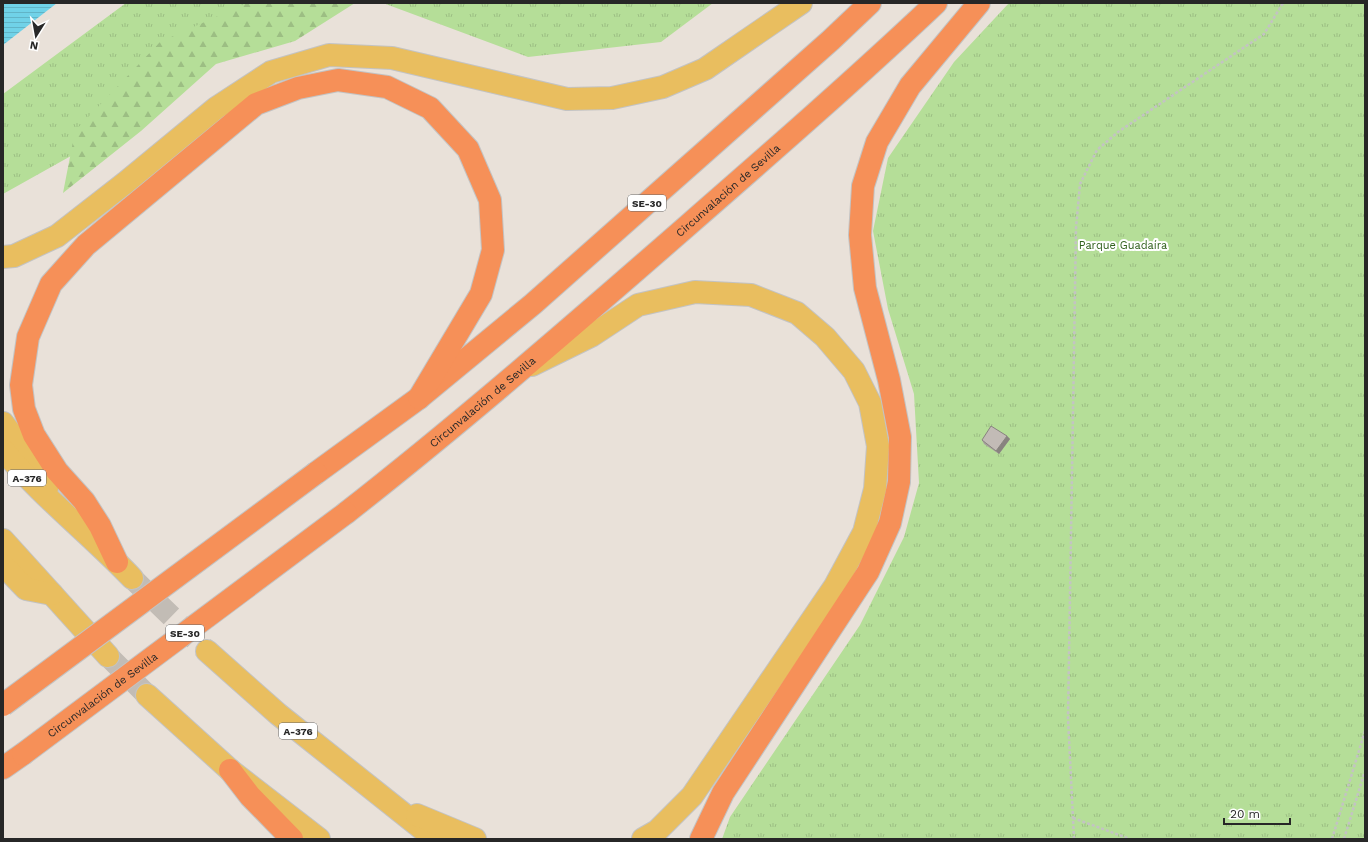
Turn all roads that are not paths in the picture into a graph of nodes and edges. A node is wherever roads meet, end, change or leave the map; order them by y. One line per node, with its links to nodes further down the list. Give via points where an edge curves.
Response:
1 (801, 3): 5 (main road, via 705,69 663,87 612,98 567,99 392,58 329,55 271,72 216,108 57,236 14,256)
2 (870, 3): 7 (highway, SE-30, via 533,304)
3 (936, 3): 6 (highway, Circunvalación de Sevilla / SE-30, via 852,82)
4 (979, 3): 27 (highway, via 910,86 877,142 863,186 860,235 865,288 889,380 900,437 899,482 890,523 868,572 723,793)
5 (3, 257)
6 (518, 372): 20 (highway, Circunvalación de Sevilla / SE-30, bridge, via 418,457 346,513); 26 (main road, via 592,336 638,305 695,292 751,295 797,313 825,337 854,371 870,403 878,446 875,489 860,539 836,586 692,796 657,831)
7 (419, 398): 12 (highway, via 481,294 493,250 490,200 468,149 430,108 387,87 338,80 298,88 256,104 86,245 51,284 28,337 21,385 24,409 34,435 57,471 84,501 100,526); 19 (highway, SE-30, bridge)
8 (3, 423): 10 (main road, via 33,462 46,484)
9 (3, 450): 10 (main road, A-376)
10 (53, 504): 12 (main road, A-376)
11 (3, 540): 15 (main road)
12 (117, 562): 14 (main road, A-376)
13 (3, 565): 15 (main road, via 26,589)
14 (132, 578)
15 (52, 594): 17 (main road)
16 (206, 651): 22 (main road, A-376, via 278,714)
17 (108, 656)
18 (147, 695): 21 (main road)
19 (3, 705)
20 (3, 768)
21 (230, 770): 23 (highway, via 250,796)
22 (393, 806): 24 (main road, A-376); 25 (main road)
23 (308, 837)
24 (435, 839)
25 (475, 839)
26 (643, 839)
27 (701, 839)

